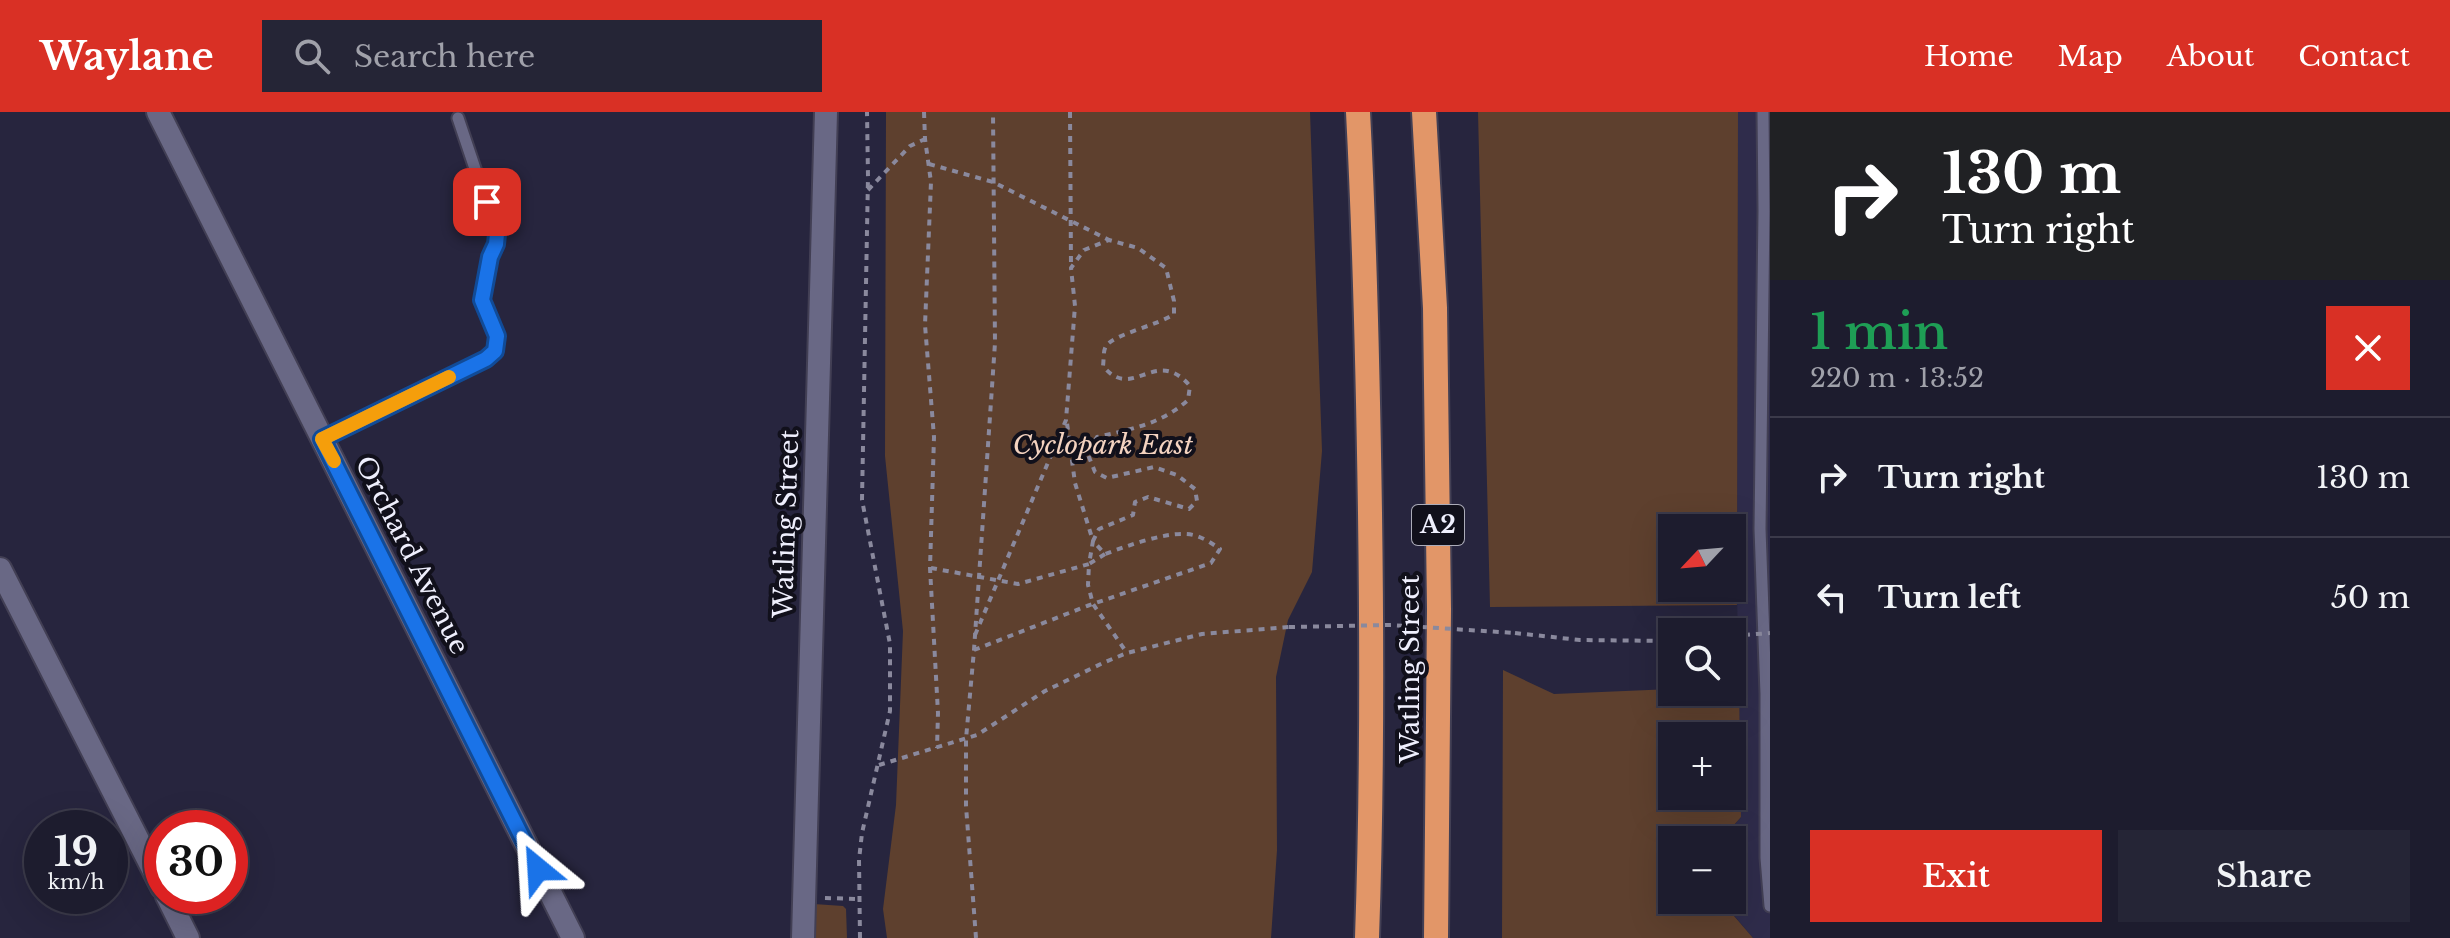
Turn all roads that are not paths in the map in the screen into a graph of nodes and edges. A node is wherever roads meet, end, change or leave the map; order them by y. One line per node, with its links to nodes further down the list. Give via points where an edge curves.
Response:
1 (158, 112): 7 (street, Orchard Avenue)
2 (826, 112): 15 (street, Watling Street)
3 (1358, 112): 12 (highway, Watling Street, via 1371,581)
4 (1424, 112): 16 (highway, Watling Street / A2, via 1435,308)
5 (1763, 112): 10 (lane, via 1760,529)
6 (458, 118): 7 (lane, via 497,234 482,300 496,330 497,347 486,359)
7 (322, 439): 14 (street, Orchard Avenue)
8 (0, 569): 9 (street)
9 (144, 852)
10 (1770, 906)
11 (176, 914): 13 (street)
12 (1367, 935)
13 (188, 938)
14 (573, 938)
15 (803, 938)
16 (1436, 938)

